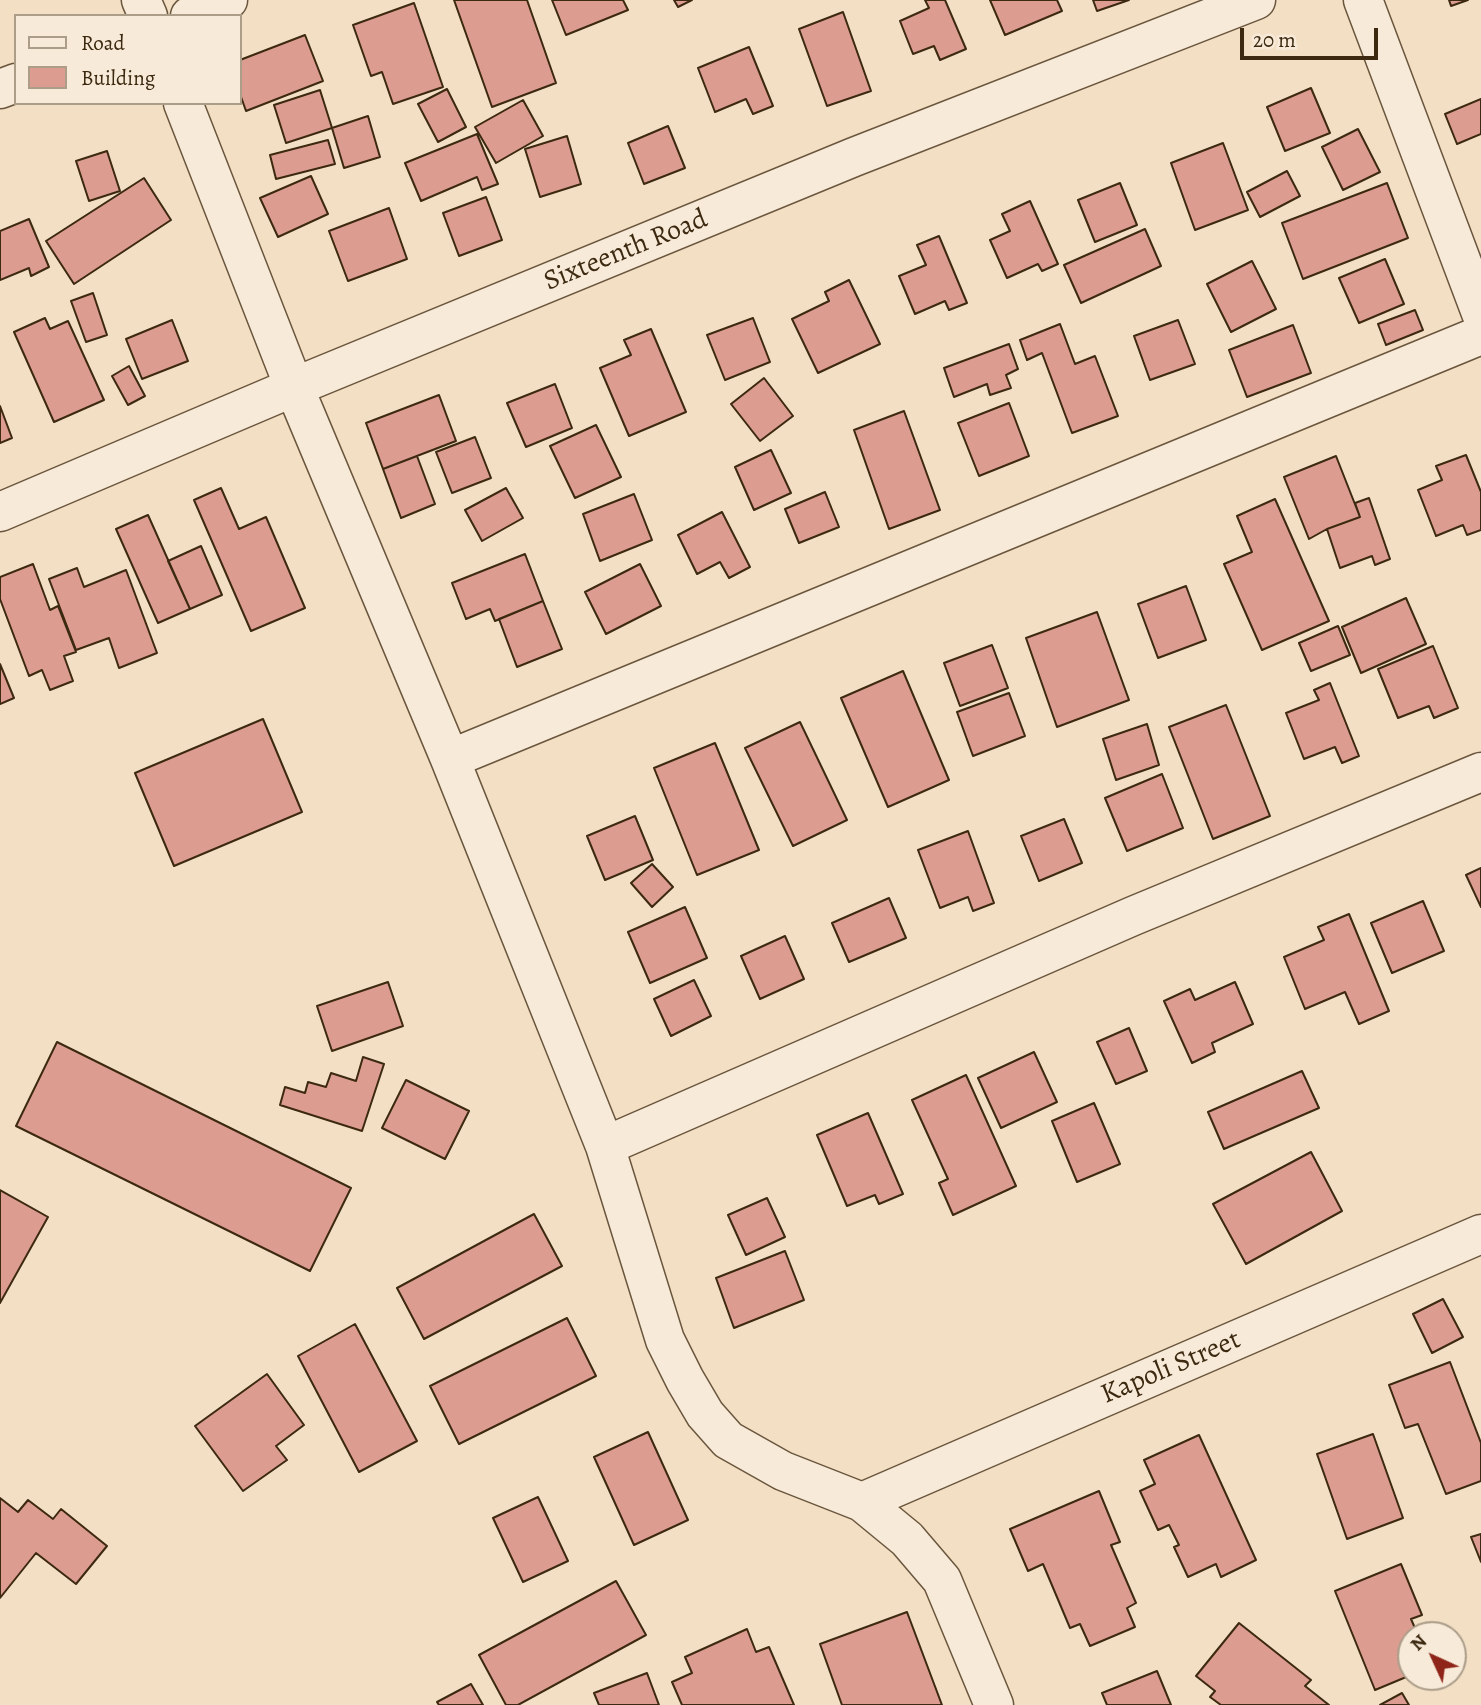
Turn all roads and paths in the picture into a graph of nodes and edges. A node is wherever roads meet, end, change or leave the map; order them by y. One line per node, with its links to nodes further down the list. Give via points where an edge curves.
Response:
1 (228, 0): 4 (street)
2 (1256, 0): 8 (street, Sixteenth Road, via 854,157)
3 (1363, 0): 6 (street)
4 (195, 14)
5 (184, 105): 8 (street)
6 (1481, 313)
7 (1481, 335): 10 (street)
8 (294, 387): 9 (street, Sixteenth Road); 10 (street)
9 (0, 513)
10 (450, 759): 12 (street)
11 (1481, 772): 12 (street, via 1133,916)
12 (605, 1146): 14 (street, via 666,1340 705,1414 728,1440 783,1471)
13 (1481, 1234): 14 (street, Kapoli Street)
14 (862, 1502): 15 (street, via 907,1539 942,1580)
15 (994, 1705)

